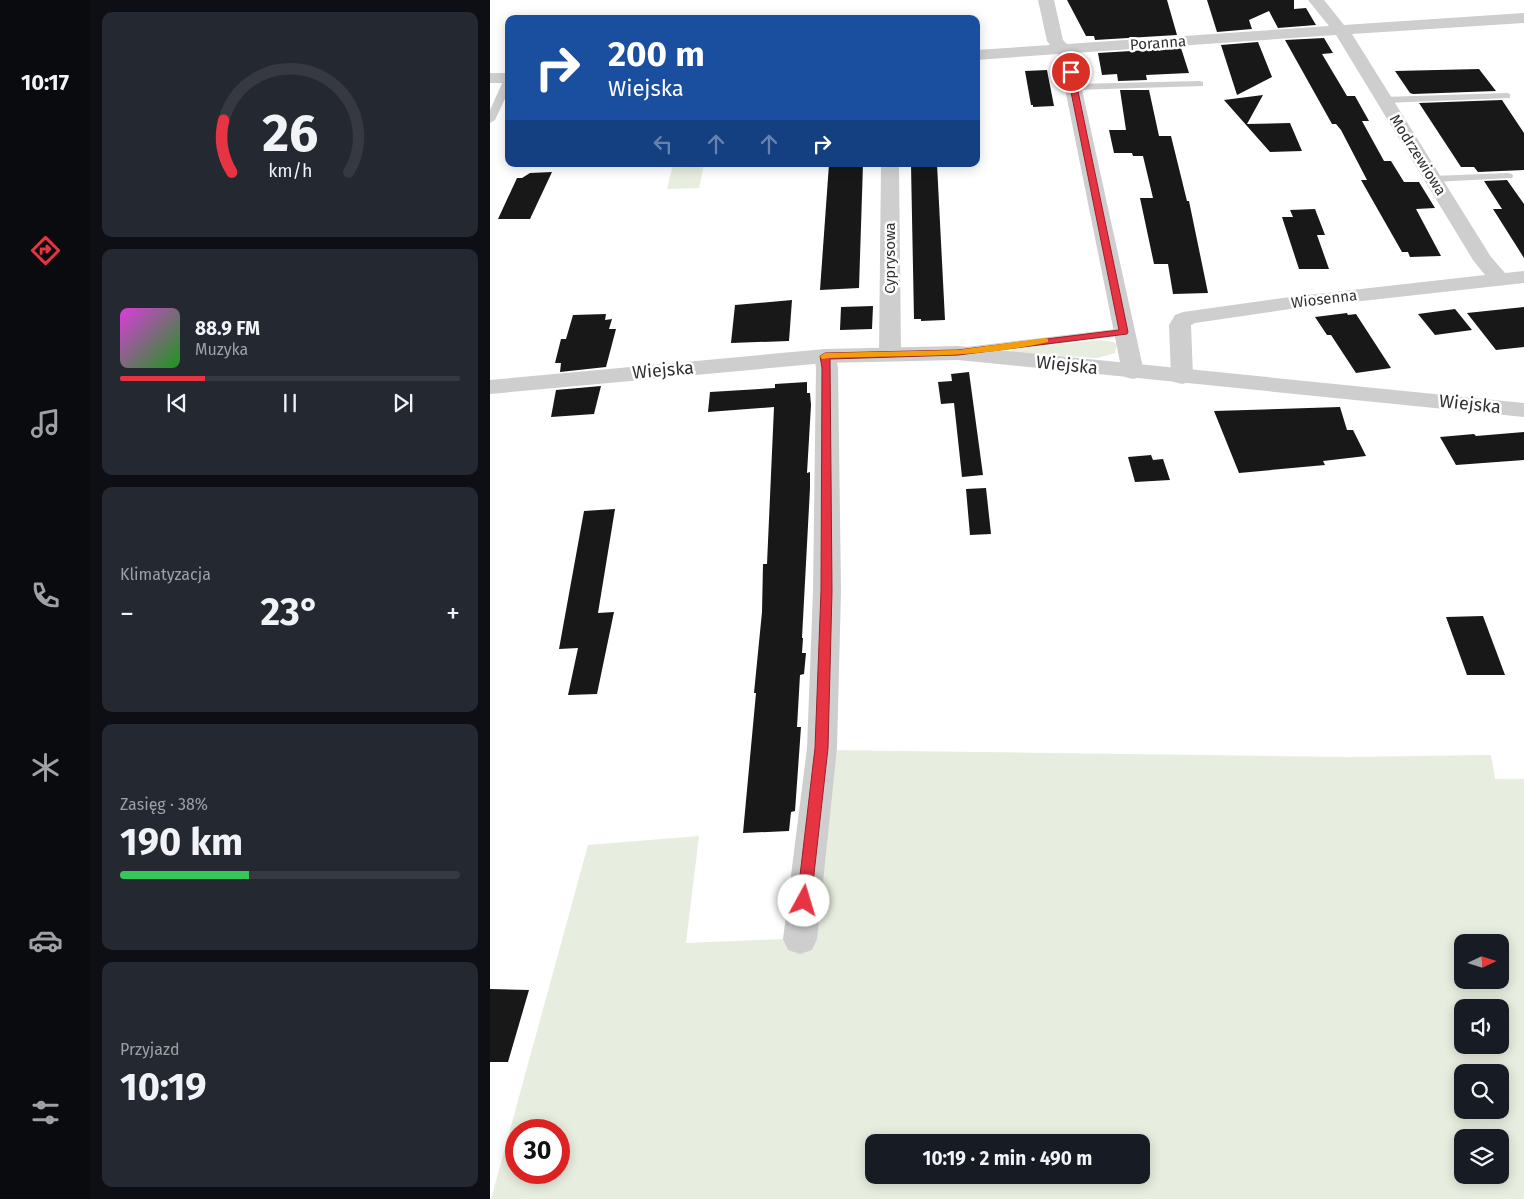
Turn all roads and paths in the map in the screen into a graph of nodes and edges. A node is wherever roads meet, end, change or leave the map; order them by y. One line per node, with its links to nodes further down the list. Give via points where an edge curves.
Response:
1 (1046, 0): 5 (street, via 1055,41)
2 (1316, 0): 4 (street)
3 (1524, 18): 4 (street, Poranna)
4 (1340, 30): 5 (street, Poranna); 13 (street, Modrzewiowa)
5 (1064, 50): 6 (street, Poranna); 11 (street)
6 (980, 55)
7 (490, 78): 8 (street)
8 (505, 78)
9 (1200, 84): 11 (lane)
10 (505, 87): 14 (lane)
11 (1074, 87): 20 (street)
12 (1507, 96): 13 (lane)
13 (1384, 100): 17 (street, Modrzewiowa)
14 (490, 120)
15 (890, 167): 21 (street, Cyprysowa)
16 (1508, 176): 17 (lane)
17 (1433, 179): 19 (street, Modrzewiowa, via 1483,260)
18 (1524, 277): 19 (street, Wiosenna)
19 (1499, 279): 25 (street, Wiosenna, via 1191,317 1180,325)
20 (1124, 332): 22 (lane); 24 (street)
21 (890, 353): 22 (street, Wiejska); 23 (street, Wiejska)
22 (958, 353): 24 (street, Wiejska)
23 (825, 356): 26 (street, Wiejska); 28 (street, via 827,591 822,748)
24 (1133, 372): 25 (street, Wiejska)
25 (1182, 376): 27 (street, Wiejska)
26 (490, 387)
27 (1524, 410)
28 (800, 939)

